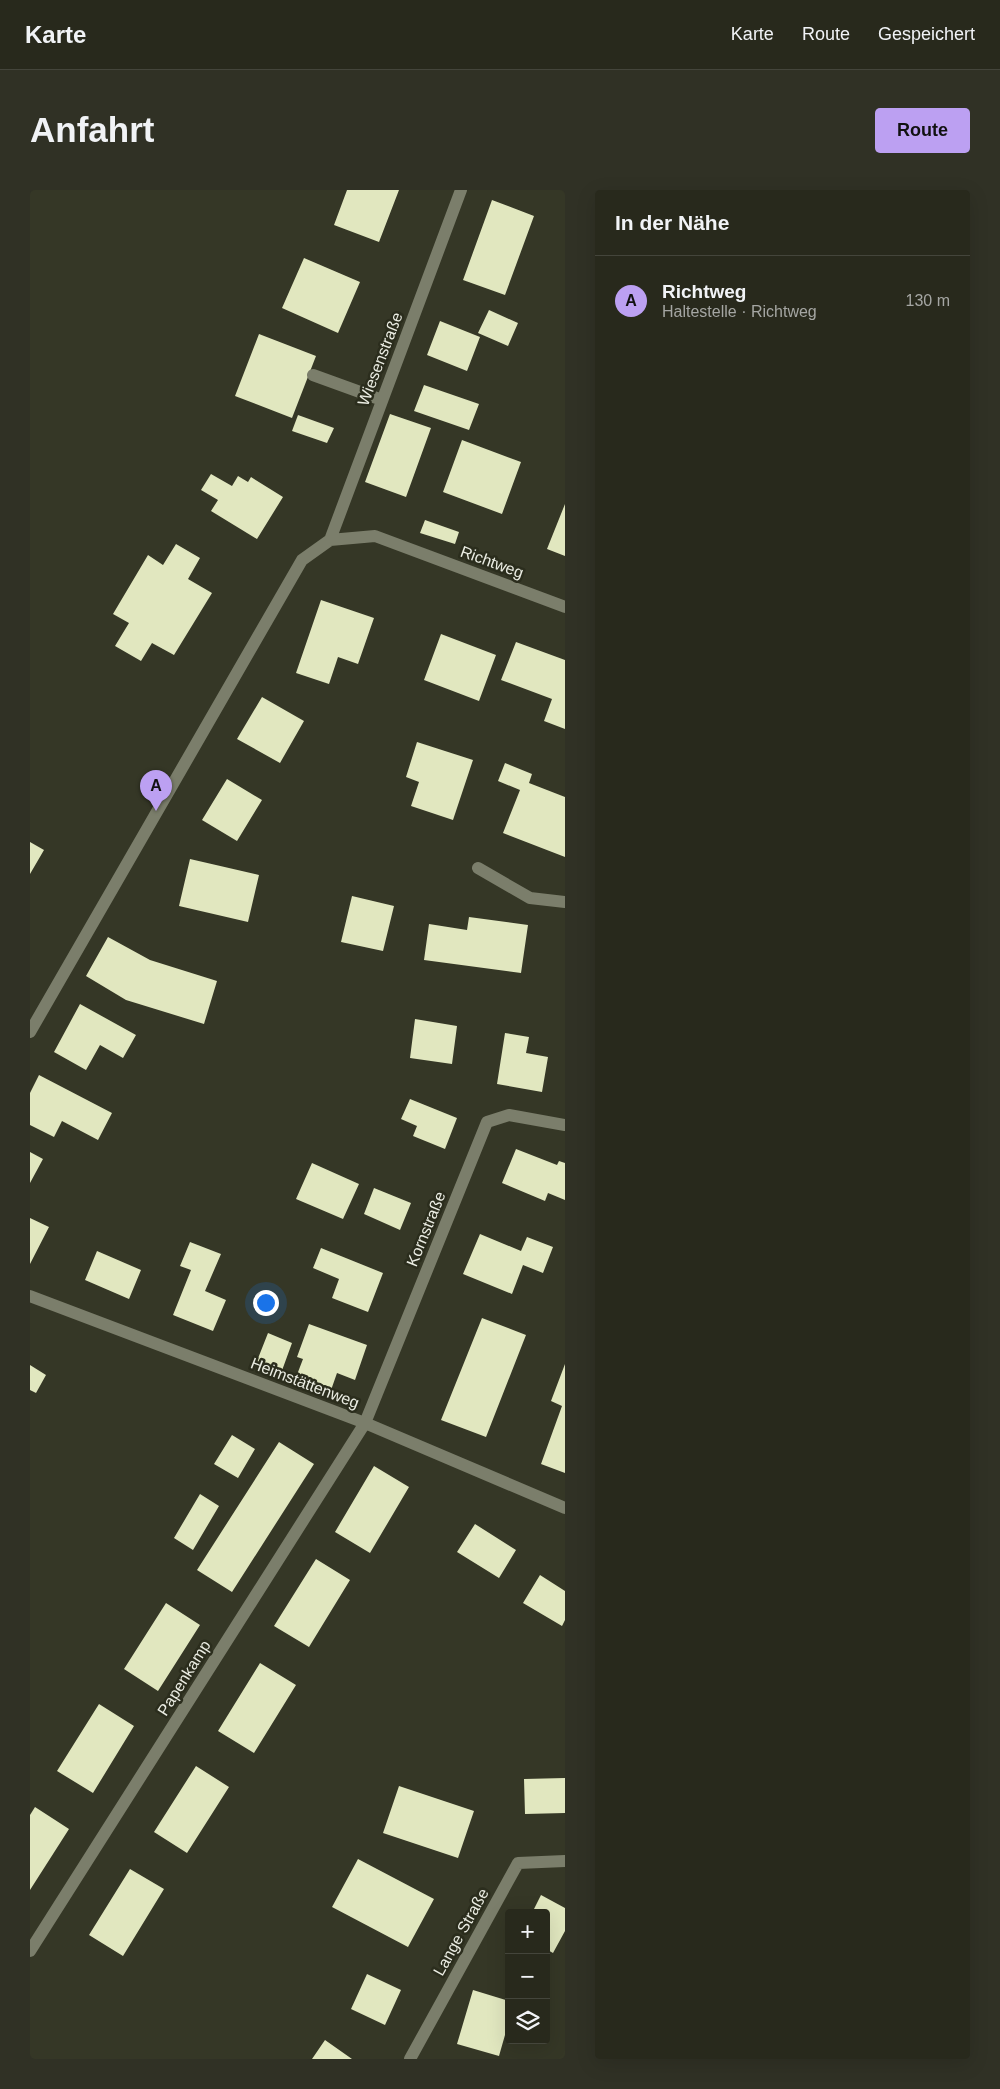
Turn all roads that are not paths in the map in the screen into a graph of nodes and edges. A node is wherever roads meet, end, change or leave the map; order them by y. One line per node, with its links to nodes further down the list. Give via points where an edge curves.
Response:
1 (461, 190): 3 (street, Wiesenstraße)
2 (312, 375): 3 (street)
3 (382, 400): 4 (street, Wiesenstraße)
4 (330, 540): 5 (street, Richtweg, via 375,536); 8 (street, via 302,560)
5 (565, 607)
6 (478, 868): 7 (street, via 530,898)
7 (565, 902)
8 (30, 1032)
9 (565, 1125): 11 (street, Kornstraße, via 510,1115 487,1122)
10 (30, 1296): 11 (street, Heimstättenweg)
11 (365, 1423): 12 (street, Heimstättenweg); 14 (street, Papenkamp)
12 (565, 1508)
13 (565, 1861): 15 (street, Lange Straße, via 518,1863)
14 (30, 1951)
15 (410, 2059)

